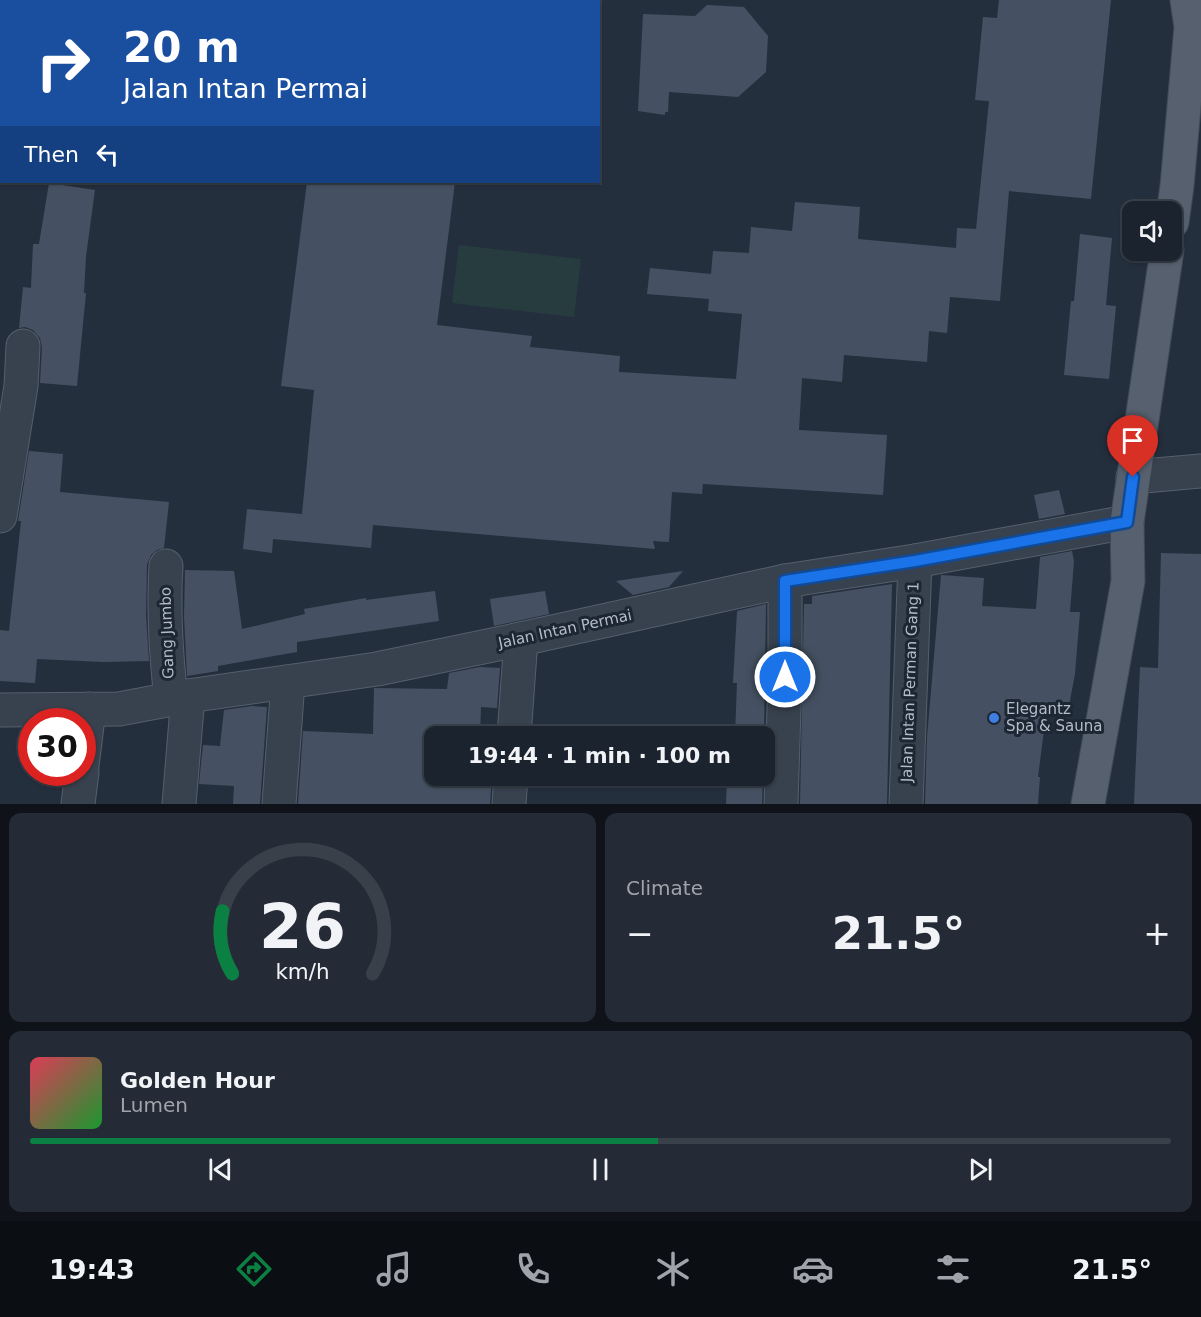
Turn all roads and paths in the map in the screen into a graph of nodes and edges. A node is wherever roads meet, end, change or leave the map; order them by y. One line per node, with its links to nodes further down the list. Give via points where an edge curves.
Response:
1 (1193, 9): 2 (main road)
2 (1175, 201)
3 (1165, 261): 6 (main road)
4 (23, 346): 7 (street, via 21,386)
5 (1201, 471): 6 (street)
6 (1133, 477): 8 (main road)
7 (0, 516)
8 (1127, 522): 9 (street, Jalan Intan Permai); 27 (main road, via 1128,581)
9 (915, 561): 11 (street, Jalan Intan Permai); 26 (street, Jalan Intan Perman Gang 1)
10 (166, 566): 14 (street, Gang Jumbo, via 165,653)
11 (785, 581): 12 (street, Jalan Intan Permai); 25 (street)
12 (521, 639): 13 (street, Jalan Intan Permai, via 377,669); 18 (street)
13 (288, 682): 14 (street, Jalan Intan Permai); 23 (street)
14 (180, 698): 15 (street, Jalan Intan Permai); 22 (street, Gang Jumbo)
15 (96, 709)
16 (0, 710): 17 (street, Jalan Intan Permai)
17 (18, 710)
18 (515, 726)
19 (80, 786): 21 (street)
20 (510, 786): 24 (street)
21 (78, 804)
22 (179, 804)
23 (279, 804)
24 (509, 804)
25 (782, 804)
26 (906, 804)
27 (1088, 804)

